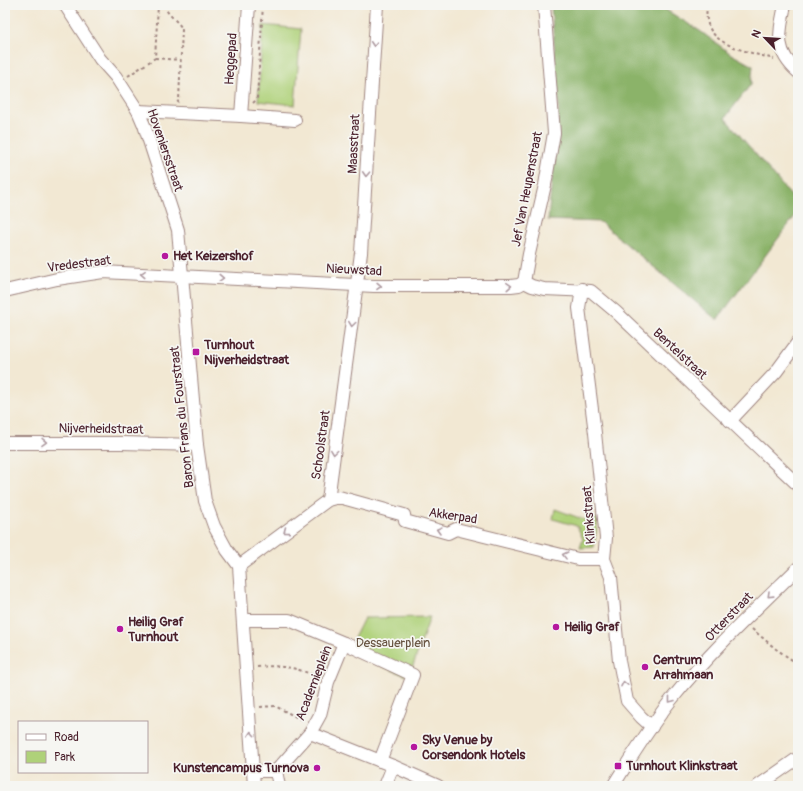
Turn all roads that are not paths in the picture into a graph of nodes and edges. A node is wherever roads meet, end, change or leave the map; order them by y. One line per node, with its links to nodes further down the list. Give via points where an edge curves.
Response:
1 (65, 5): 7 (street, Hoveniersstraat, via 100,60 119,82)
2 (249, 5): 8 (street, Heggepad)
3 (377, 5): 12 (street, Maasstraat, one-way to 12)
4 (544, 5): 11 (street, Jef Van Heupenstraat, via 554,132)
5 (785, 5): 6 (street, via 779,40 782,53)
6 (798, 72)
7 (138, 111): 8 (street); 10 (street, Hoveniersstraat, via 178,230)
8 (241, 116): 9 (street)
9 (295, 120)
10 (182, 276): 12 (street, Nieuwstad, one-way to 12); 14 (street, Vredestraat, one-way to 14, via 103,272); 18 (street, Baron Frans du Fourstraat)
11 (524, 282): 12 (street, Nieuwstad, one-way to 11, via 511,286); 13 (street, Bentelstraat, via 544,289)
12 (358, 285): 20 (street, Schoolstraat, one-way to 20)
13 (582, 289): 16 (street, Bentelstraat, via 591,291 616,312); 21 (street, Klinkstraat, via 579,308 606,538)
14 (5, 291)
15 (798, 342): 16 (street, via 776,372)
16 (730, 421): 19 (street, Bentelstraat)
17 (5, 443): 18 (street, Nijverheidstraat, one-way to 18, via 113,442)
18 (197, 445): 22 (street, Baron Frans du Fourstraat, via 205,501 214,526)
19 (798, 485)
20 (328, 500): 21 (street, Akkerpad, one-way to 20, via 578,559 456,529 448,532 405,521 404,515 339,497); 22 (street, one-way to 22)
21 (604, 559): 26 (street, Klinkstraat, one-way to 21, via 628,701 619,661 611,577)
22 (239, 566): 24 (street)
23 (798, 568): 26 (street, Otterstraat, one-way to 26, via 696,671)
24 (243, 620): 25 (street, via 289,620); 30 (street, one-way to 24)
25 (344, 643): 27 (street, Academieplein, via 328,682 320,715); 29 (street, via 413,675 386,743)
26 (652, 727): 36 (street, Otterstraat)
27 (312, 730): 29 (street, Academieplein); 31 (street, Academieplein)
28 (798, 758): 37 (street)
29 (386, 763): 34 (street); 35 (street, Academieplein)
30 (254, 772): 31 (street); 32 (street)
31 (276, 772): 33 (street)
32 (254, 786)
33 (279, 786)
34 (385, 786)
35 (436, 786)
36 (613, 786)
37 (758, 786)

